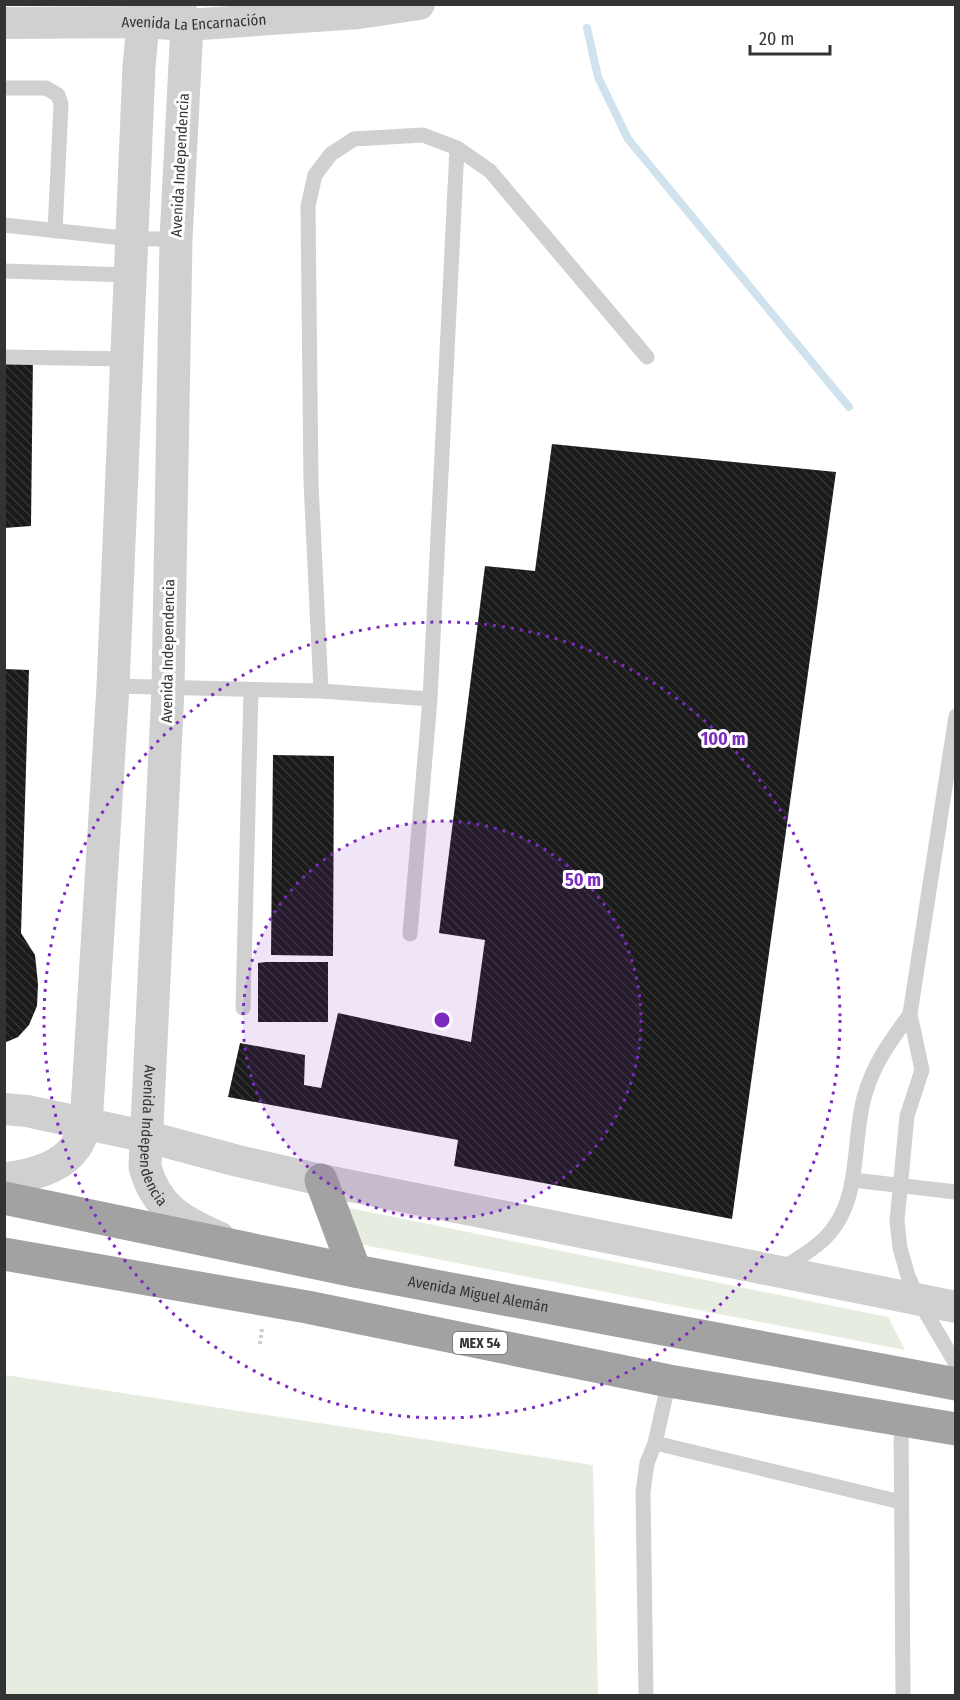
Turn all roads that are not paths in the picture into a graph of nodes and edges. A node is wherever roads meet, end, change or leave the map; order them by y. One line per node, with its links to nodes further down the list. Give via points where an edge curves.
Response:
1 (419, 4): 2 (street, Avenida La Encarnación)
2 (359, 9): 4 (street, Avenida La Encarnación)
3 (148, 13): 4 (street, Avenida La Encarnación); 5 (street, Avenida La Encarnación); 10 (street)
4 (182, 15): 11 (street, Avenida Independencia)
5 (4, 23)
6 (4, 88): 9 (lane, via 46,88 58,94 61,104)
7 (457, 148): 15 (lane, via 490,171); 20 (lane, via 423,135 354,139 331,154 315,175 308,229 311,483); 21 (lane)
8 (4, 225): 9 (lane)
9 (55, 231): 10 (lane)
10 (132, 238): 11 (lane); 13 (street)
11 (176, 239): 18 (street, Avenida Independencia)
12 (4, 271): 13 (lane)
13 (130, 275): 16 (street)
14 (4, 357): 16 (lane)
15 (647, 357)
16 (126, 359): 17 (street)
17 (113, 686): 18 (lane); 27 (street)
18 (168, 689): 19 (lane); 28 (street, Avenida Independencia)
19 (251, 690): 20 (lane); 24 (lane)
20 (321, 691): 21 (lane)
21 (430, 699): 23 (lane)
22 (956, 716): 25 (lane)
23 (410, 934)
24 (243, 1008)
25 (910, 1014): 31 (lane, via 877,1061 865,1096); 32 (lane, via 922,1070 907,1116)
26 (4, 1109): 27 (street)
27 (86, 1125): 28 (street); 29 (street, via 75,1147 62,1161)
28 (148, 1137): 30 (street); 35 (street, Avenida Independencia, via 145,1167 163,1204 198,1229)
29 (4, 1179)
30 (321, 1180): 37 (highway); 38 (street)
31 (853, 1180): 32 (lane); 38 (lane, via 842,1214 826,1238)
32 (900, 1186): 33 (lane); 39 (lane, via 900,1248)
33 (956, 1192)
34 (4, 1198): 35 (highway, Avenida Miguel Alemán)
35 (243, 1248): 37 (highway, Avenida Miguel Alemán)
36 (4, 1254): 42 (highway, MEX 54, via 307,1307)
37 (356, 1271): 43 (highway, Avenida Miguel Alemán)
38 (777, 1272): 39 (street)
39 (920, 1300): 40 (street); 41 (lane)
40 (956, 1308)
41 (956, 1364)
42 (669, 1381): 44 (highway, MEX 54); 46 (lane)
43 (956, 1384)
44 (901, 1419): 45 (highway, MEX 54); 47 (lane)
45 (956, 1429)
46 (655, 1443): 47 (lane); 48 (lane, via 647,1463 643,1492)
47 (901, 1502): 49 (lane)
48 (646, 1695)
49 (903, 1695)

